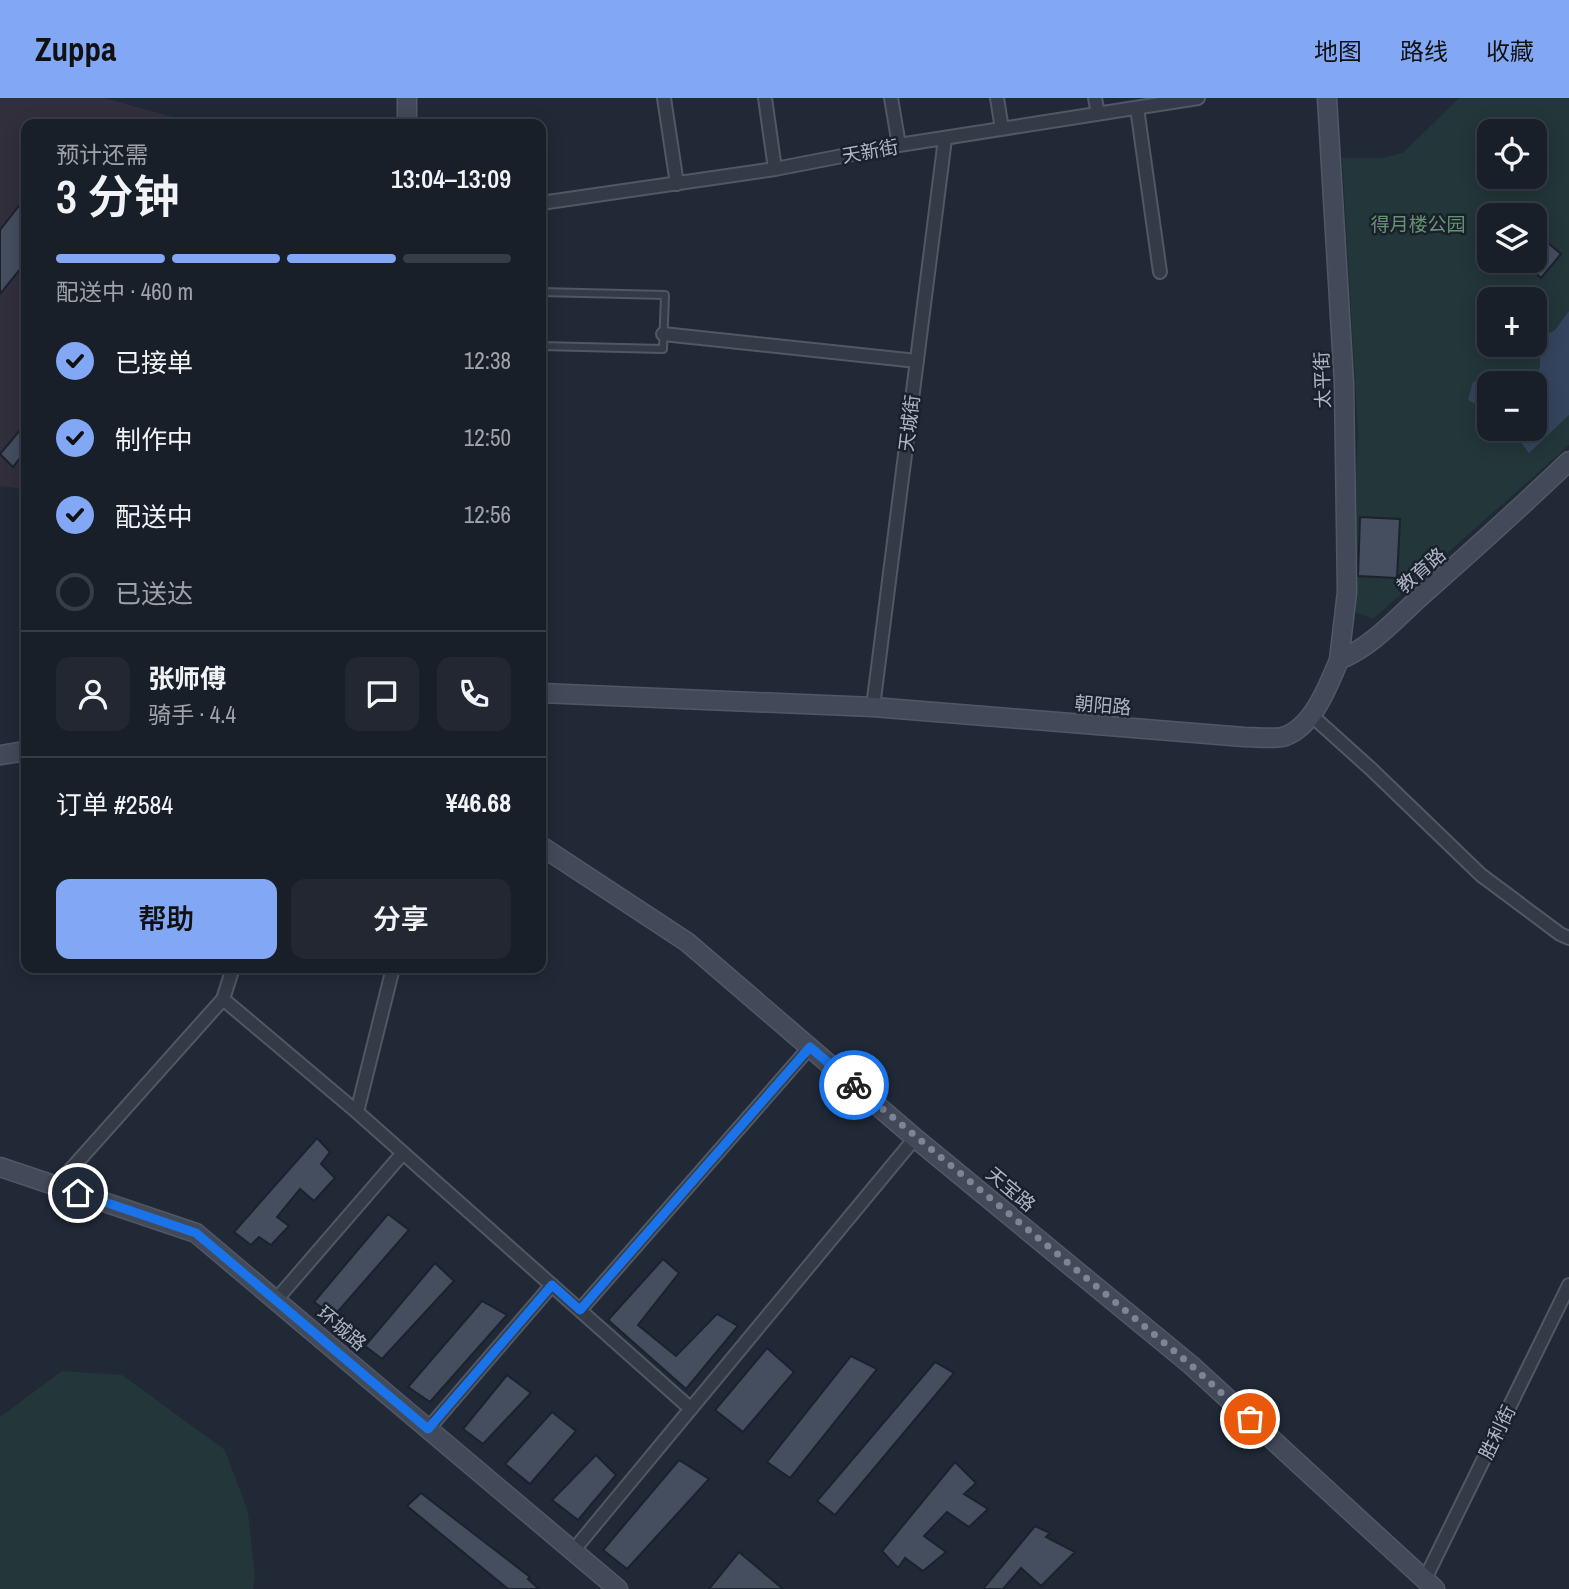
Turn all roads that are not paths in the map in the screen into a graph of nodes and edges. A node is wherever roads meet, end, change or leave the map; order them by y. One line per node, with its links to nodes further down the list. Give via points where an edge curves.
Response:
1 (407, 98): 11 (main road)
2 (664, 98): 16 (street)
3 (765, 98): 15 (street)
4 (891, 98): 14 (street)
5 (997, 98): 12 (street)
6 (1095, 98): 10 (street)
7 (1191, 98): 9 (street, 天新街)
8 (1327, 98): 24 (main road, 太平街, via 1344,383 1347,592)
9 (1137, 108): 10 (street, 天新街); 18 (street)
10 (1098, 114): 12 (street, 天新街)
11 (407, 119)
12 (1002, 129): 13 (street, 天新街)
13 (945, 139): 14 (street, 天新街); 22 (street, 天城街)
14 (899, 145): 15 (street, 天新街)
15 (775, 169): 16 (street, 天新街)
16 (677, 184): 17 (street, 天新街)
17 (546, 202)
18 (1160, 272)
19 (546, 292): 20 (lane, via 665,295)
20 (663, 334): 21 (lane, via 663,349); 22 (street)
21 (546, 346)
22 (917, 361): 26 (street, 天城街)
23 (1569, 461): 24 (main road, 教育路, via 1391,624 1358,652)
24 (1339, 660): 27 (main road)
25 (546, 693): 26 (main road, 朝阳路)
26 (873, 707): 27 (main road, 朝阳路, via 1244,737 1282,737 1296,731)
27 (1311, 715): 31 (street, via 1481,875)
28 (21, 752): 29 (main road)
29 (0, 755)
30 (546, 849): 35 (main road, 天宝路, via 687,942)
31 (1569, 938)
32 (231, 973): 34 (street)
33 (392, 973): 36 (street)
34 (223, 999): 36 (street); 40 (street)
35 (810, 1047): 37 (main road, 天宝路); 44 (street)
36 (357, 1112): 38 (street)
37 (915, 1138): 45 (street); 48 (main road, 天宝路, via 1191,1365)
38 (402, 1153): 41 (street); 43 (street)
39 (0, 1167): 40 (main road, 环城路)
40 (56, 1186): 43 (main road, 环城路, via 196,1233)
41 (552, 1285): 44 (street); 46 (street)
42 (1569, 1285): 48 (street, 胜利街)
43 (276, 1300): 46 (main road, 环城路)
44 (580, 1310): 45 (street)
45 (691, 1409): 47 (street)
46 (428, 1429): 47 (main road, 环城路)
47 (573, 1551): 49 (main road, 环城路)
48 (1430, 1584)
49 (618, 1589)

